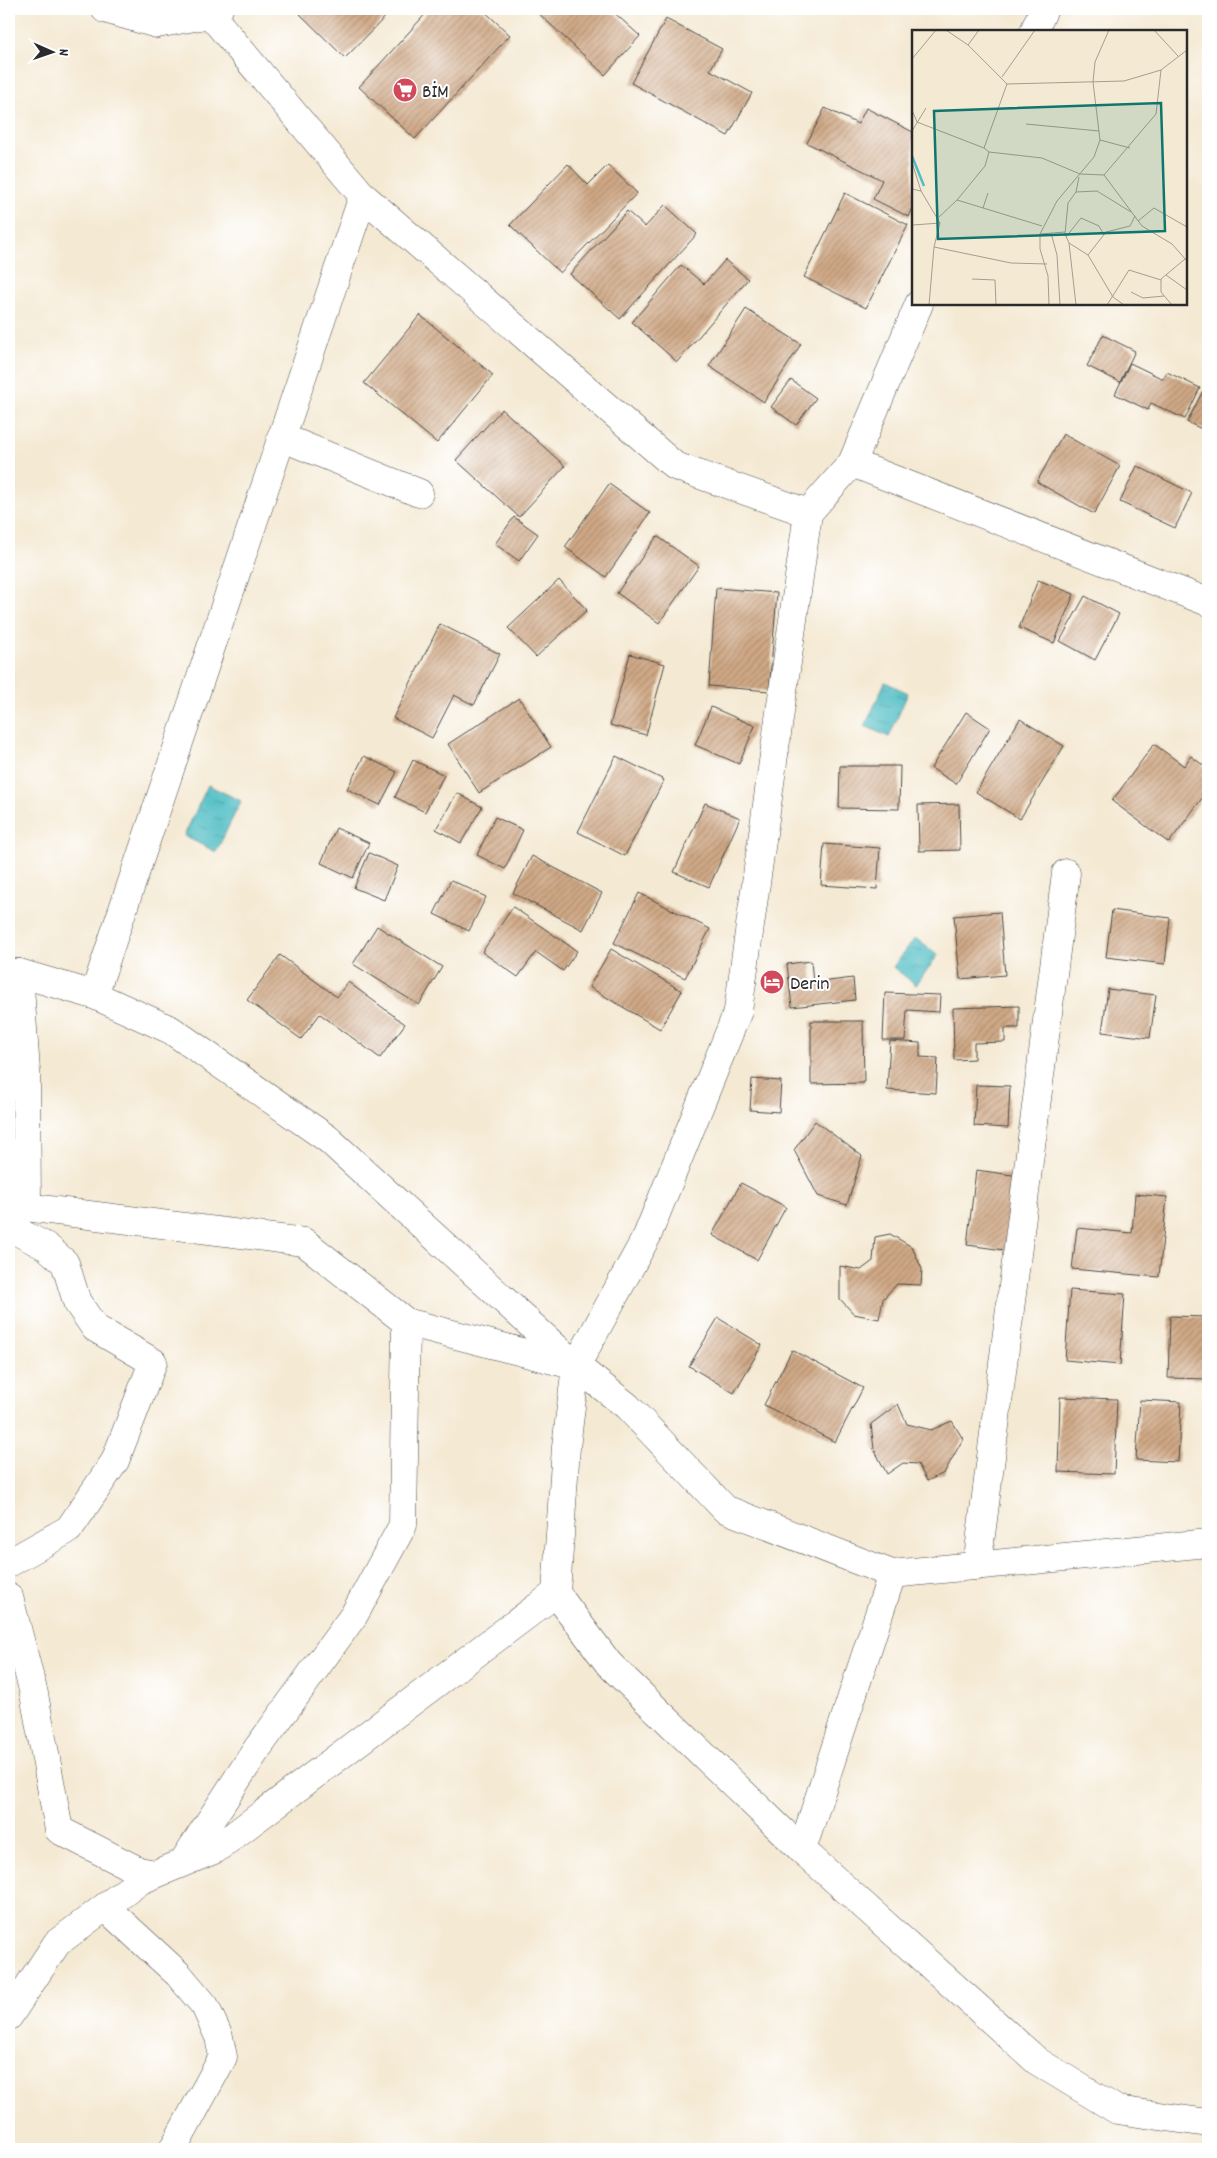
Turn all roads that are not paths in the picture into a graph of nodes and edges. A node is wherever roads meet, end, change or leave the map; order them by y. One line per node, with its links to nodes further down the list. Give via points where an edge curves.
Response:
1 (105, 9): 4 (street)
2 (1044, 9): 5 (street)
3 (214, 12): 4 (street); 6 (street)
4 (156, 17)
5 (1034, 30)
6 (363, 196): 8 (street); 11 (street, via 675,466)
7 (919, 305): 9 (street)
8 (281, 437): 10 (street); 15 (street)
9 (852, 463): 11 (street); 12 (street)
10 (419, 493)
11 (808, 513): 20 (street, via 738,1011 647,1236)
12 (1208, 602)
13 (1066, 873): 23 (street)
14 (14, 973): 15 (street); 16 (street)
15 (94, 995): 20 (street, via 171,1030 328,1139)
16 (17, 1072): 17 (street)
17 (18, 1205): 19 (street, via 304,1242)
18 (9, 1227): 22 (street, via 47,1247 65,1263 77,1302 95,1328 153,1362 114,1462 69,1529)
19 (406, 1322): 20 (street); 28 (street, via 404,1525 354,1615 257,1749)
20 (576, 1366): 24 (street, via 627,1406 725,1509); 25 (street, via 566,1448)
21 (1208, 1543): 23 (street)
22 (9, 1562)
23 (977, 1566): 24 (street)
24 (892, 1574): 27 (street)
25 (556, 1593): 27 (street, via 609,1664); 28 (street, via 216,1849)
26 (9, 1597): 29 (street, via 34,1694 59,1830 138,1870)
27 (802, 1850): 32 (street, via 1037,2061 1117,2110)
28 (183, 1862): 29 (street)
29 (155, 1874): 30 (street, via 140,1880)
30 (105, 1907): 31 (street, via 57,1944); 33 (street, via 178,1974 204,2006 218,2037 223,2057)
31 (9, 2016)
32 (1208, 2123)
33 (172, 2149)

